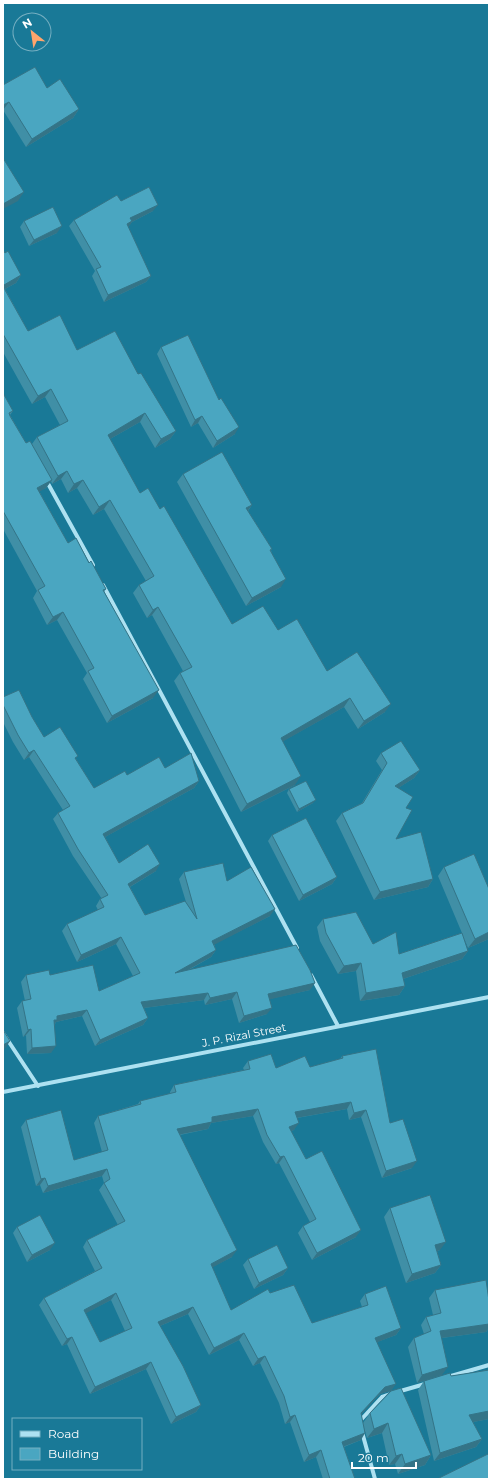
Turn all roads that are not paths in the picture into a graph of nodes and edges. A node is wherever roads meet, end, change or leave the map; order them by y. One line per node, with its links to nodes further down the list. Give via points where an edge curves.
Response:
1 (44, 476): 2 (street)
2 (96, 572)
3 (100, 579): 4 (street)
4 (301, 956)
5 (308, 970): 7 (street)
6 (489, 997): 7 (street, J. P. Rizal Street)
7 (338, 1026): 9 (street, J. P. Rizal Street)
8 (3, 1033): 9 (street)
9 (38, 1086): 10 (street, J. P. Rizal Street)
10 (3, 1092)
11 (489, 1365): 12 (street)
12 (443, 1379)
13 (428, 1383): 14 (street, via 382,1396 359,1422)
14 (375, 1479)

